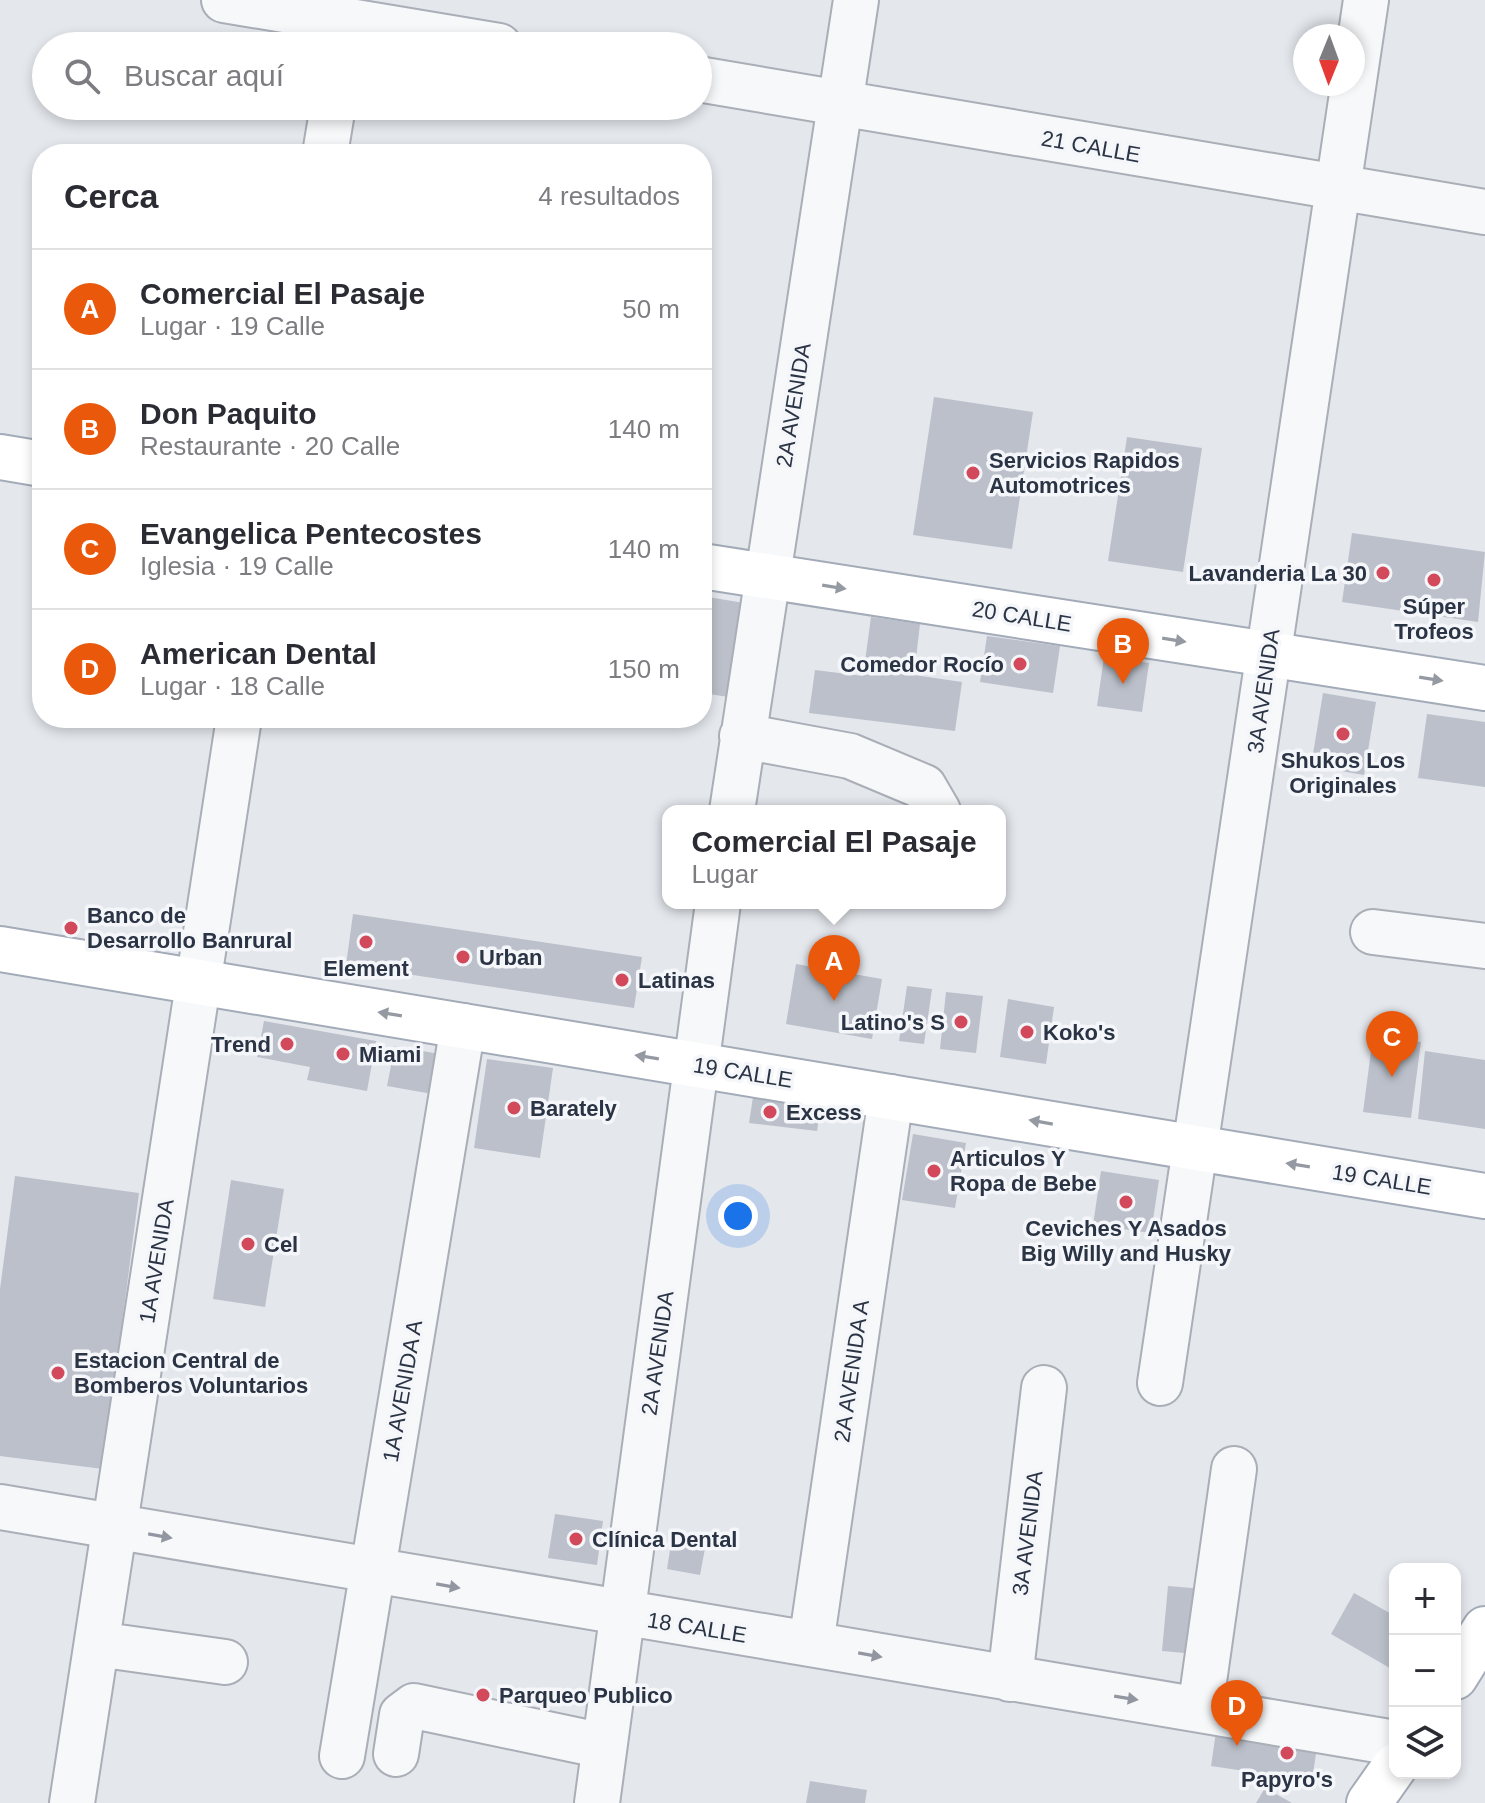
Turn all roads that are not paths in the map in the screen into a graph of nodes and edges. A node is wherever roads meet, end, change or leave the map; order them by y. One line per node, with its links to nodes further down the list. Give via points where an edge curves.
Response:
1 (224, 0): 4 (street)
2 (856, 0): 7 (street, 2A AVENIDA)
3 (1366, 0): 10 (street, 3A AVENIDA)
4 (346, 22): 5 (street)
5 (410, 32)
6 (712, 81): 7 (street, 21 CALLE)
7 (840, 103): 10 (street, 21 CALLE); 15 (street, 2A AVENIDA)
8 (331, 120): 9 (street)
9 (327, 144)
10 (1338, 187): 11 (street, 21 CALLE); 16 (street, 3A AVENIDA)
11 (1485, 212)
12 (0, 457): 13 (main road)
13 (32, 462)
14 (712, 568): 15 (main road, 20 CALLE)
15 (767, 576): 16 (main road, 20 CALLE, one-way to 16); 19 (street, 2A AVENIDA)
16 (1269, 654): 17 (main road, 20 CALLE, one-way to 17); 30 (street, 3A AVENIDA)
17 (1485, 688)
18 (237, 728): 26 (street, 1A AVENIDA)
19 (742, 736): 20 (street, 2A AVENIDA); 21 (street, via 850,756 924,787)
20 (733, 805)
21 (934, 805)
22 (717, 909): 28 (street, 2A AVENIDA)
23 (1373, 932): 24 (street)
24 (1485, 946)
25 (0, 949): 26 (main road, 19 CALLE)
26 (198, 982): 27 (main road, 19 CALLE, one-way to 26); 36 (street, 1A AVENIDA)
27 (463, 1026): 28 (main road, 19 CALLE, one-way to 27); 37 (street, 1A AVENIDA A)
28 (695, 1065): 29 (main road, 19 CALLE); 38 (street, 2A AVENIDA)
29 (891, 1097): 30 (main road, 19 CALLE, one-way to 29); 41 (street, 2A AVENIDA A)
30 (1196, 1148): 31 (main road, 19 CALLE, one-way to 30); 32 (street, 3A AVENIDA)
31 (1485, 1196)
32 (1160, 1383)
33 (1044, 1388): 44 (street, 3A AVENIDA)
34 (1234, 1469): 45 (street)
35 (0, 1507): 36 (street, 18 CALLE)
36 (115, 1528): 37 (street, 18 CALLE, one-way to 37); 40 (street, 1A AVENIDA)
37 (371, 1573): 38 (street, 18 CALLE, one-way to 38); 49 (street, 1A AVENIDA A)
38 (622, 1615): 41 (street, 18 CALLE); 47 (street, 2A AVENIDA)
39 (1485, 1629): 43 (main road)
40 (97, 1644): 42 (street); 51 (street, 1A AVENIDA)
41 (811, 1644): 44 (street, 18 CALLE, one-way to 44)
42 (225, 1662)
43 (1461, 1667)
44 (1010, 1679): 45 (street, 18 CALLE, one-way to 45)
45 (1200, 1710): 46 (street, 18 CALLE)
46 (1389, 1742)
47 (604, 1746): 48 (street, via 414,1706 402,1715); 52 (street, 2A AVENIDA)
48 (396, 1754)
49 (342, 1756)
50 (1389, 1775): 53 (main road)
51 (72, 1803)
52 (597, 1803)
53 (1369, 1803)

